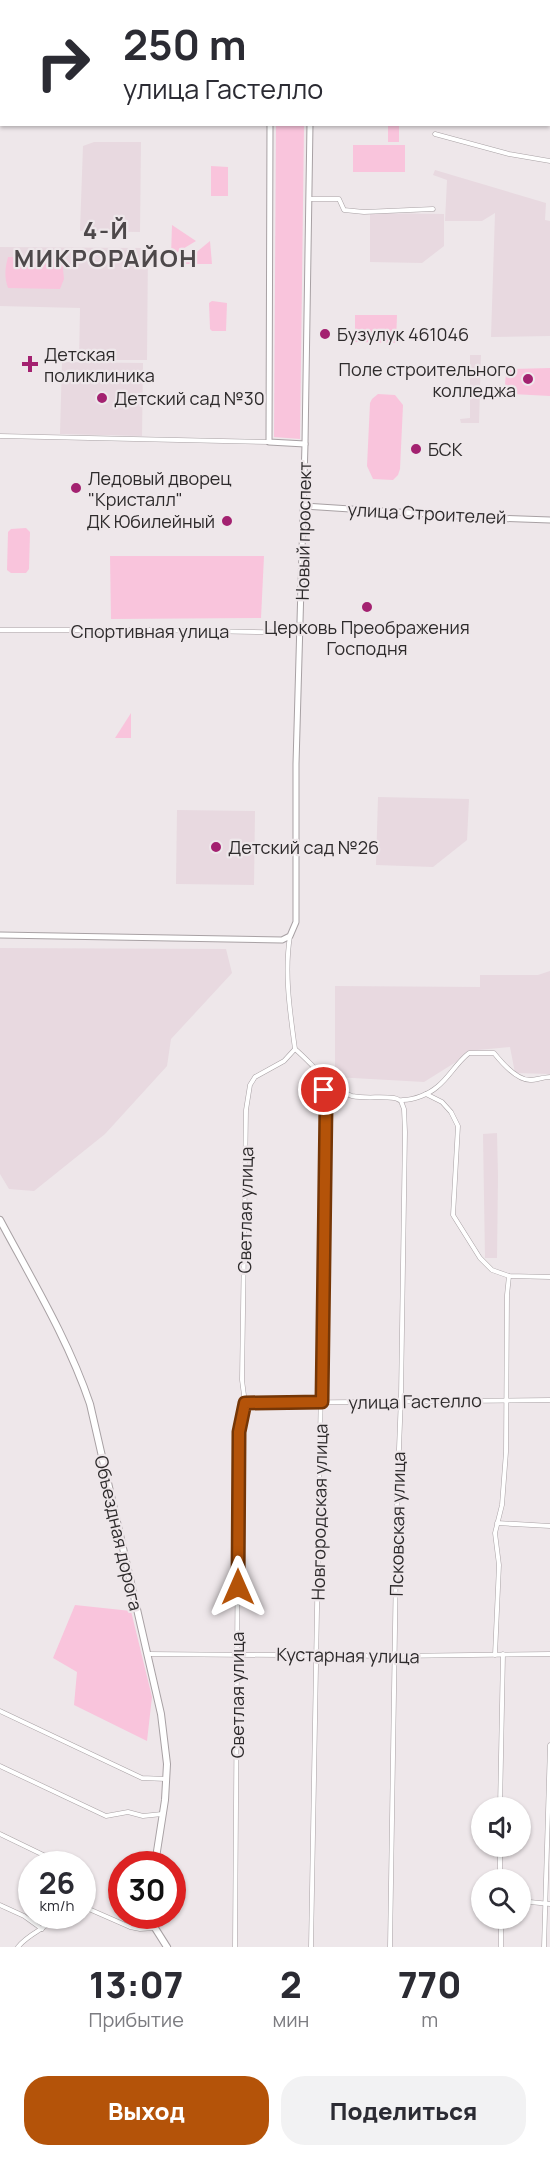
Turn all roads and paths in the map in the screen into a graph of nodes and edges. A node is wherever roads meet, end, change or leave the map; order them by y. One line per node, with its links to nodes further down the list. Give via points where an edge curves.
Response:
1 (270, 126): 8 (street)
2 (310, 126): 5 (street, Новый проспект)
3 (435, 134): 4 (street)
4 (550, 161)
5 (308, 199): 6 (street, via 339,199 344,210 364,212); 9 (street, Новый проспект)
6 (433, 209)
7 (0, 436): 8 (street)
8 (269, 442): 9 (street)
9 (305, 444): 10 (street, Новый проспект)
10 (304, 506): 11 (street, улица Строителей); 13 (street, Новый проспект)
11 (550, 520)
12 (0, 630): 13 (street, Спортивная улица)
13 (301, 633): 15 (street, Новый проспект, via 296,921)
14 (0, 935): 15 (street, via 282,940)
15 (291, 936): 16 (street, via 288,991)
16 (295, 1049): 17 (street); 28 (street, Светлая улица, via 284,1061 255,1077 250,1085 246,1132)
17 (322, 1076): 20 (street, via 349,1095); 27 (street, Новгородская улица, via 326,1104)
18 (550, 1077): 19 (street, via 523,1078 495,1053 469,1053 439,1086)
19 (426, 1094): 20 (street); 22 (street, via 447,1107 458,1126 453,1215 480,1258 492,1270)
20 (401, 1101): 26 (street, Псковская улица, via 405,1132)
21 (0, 1220): 32 (main road, Объездная дорога, via 80,1376 90,1404)
22 (509, 1275): 23 (street); 24 (street)
23 (550, 1277)
24 (506, 1400): 25 (street, улица Гастелло); 26 (street, улица Гастелло); 29 (street, via 506,1452)
25 (550, 1400)
26 (400, 1401): 27 (street, улица Гастелло); 37 (street, Псковская улица)
27 (322, 1402): 28 (street, улица Гастелло); 35 (street, Новгородская улица)
28 (245, 1403): 31 (street, Светлая улица, via 239,1432)
29 (497, 1523): 30 (street); 36 (street)
30 (550, 1526)
31 (237, 1653): 32 (street, Кустарная улица); 35 (street, Кустарная улица); 58 (street, Светлая улица)
32 (147, 1654): 41 (main road, Объездная дорога, via 161,1714)
33 (503, 1654): 34 (street, Кустарная улица); 36 (street, Кустарная улица); 43 (street)
34 (550, 1654)
35 (316, 1655): 37 (street, Кустарная улица); 59 (street, Новгородская улица)
36 (495, 1655): 37 (street, Кустарная улица)
37 (394, 1656): 60 (street, Псковская улица)
38 (0, 1711): 41 (street, via 142,1778)
39 (550, 1745): 42 (street)
40 (0, 1767): 44 (street, via 106,1816 128,1812 143,1816)
41 (166, 1779): 44 (main road, Объездная дорога)
42 (549, 1780): 49 (street)
43 (500, 1797)
44 (163, 1814): 47 (main road, Объездная дорога)
45 (0, 1834): 46 (street)
46 (35, 1851)
47 (157, 1851)
48 (531, 1902): 49 (street)
49 (544, 1903): 50 (street); 62 (street)
50 (550, 1904)
51 (0, 1905): 52 (street)
52 (18, 1913)
53 (42, 1929): 56 (street)
54 (156, 1929): 57 (main road)
55 (501, 1929): 61 (street)
56 (18, 1947)
57 (167, 1947)
58 (235, 1947)
59 (311, 1947)
60 (390, 1947)
61 (501, 1947)
62 (544, 1947)

